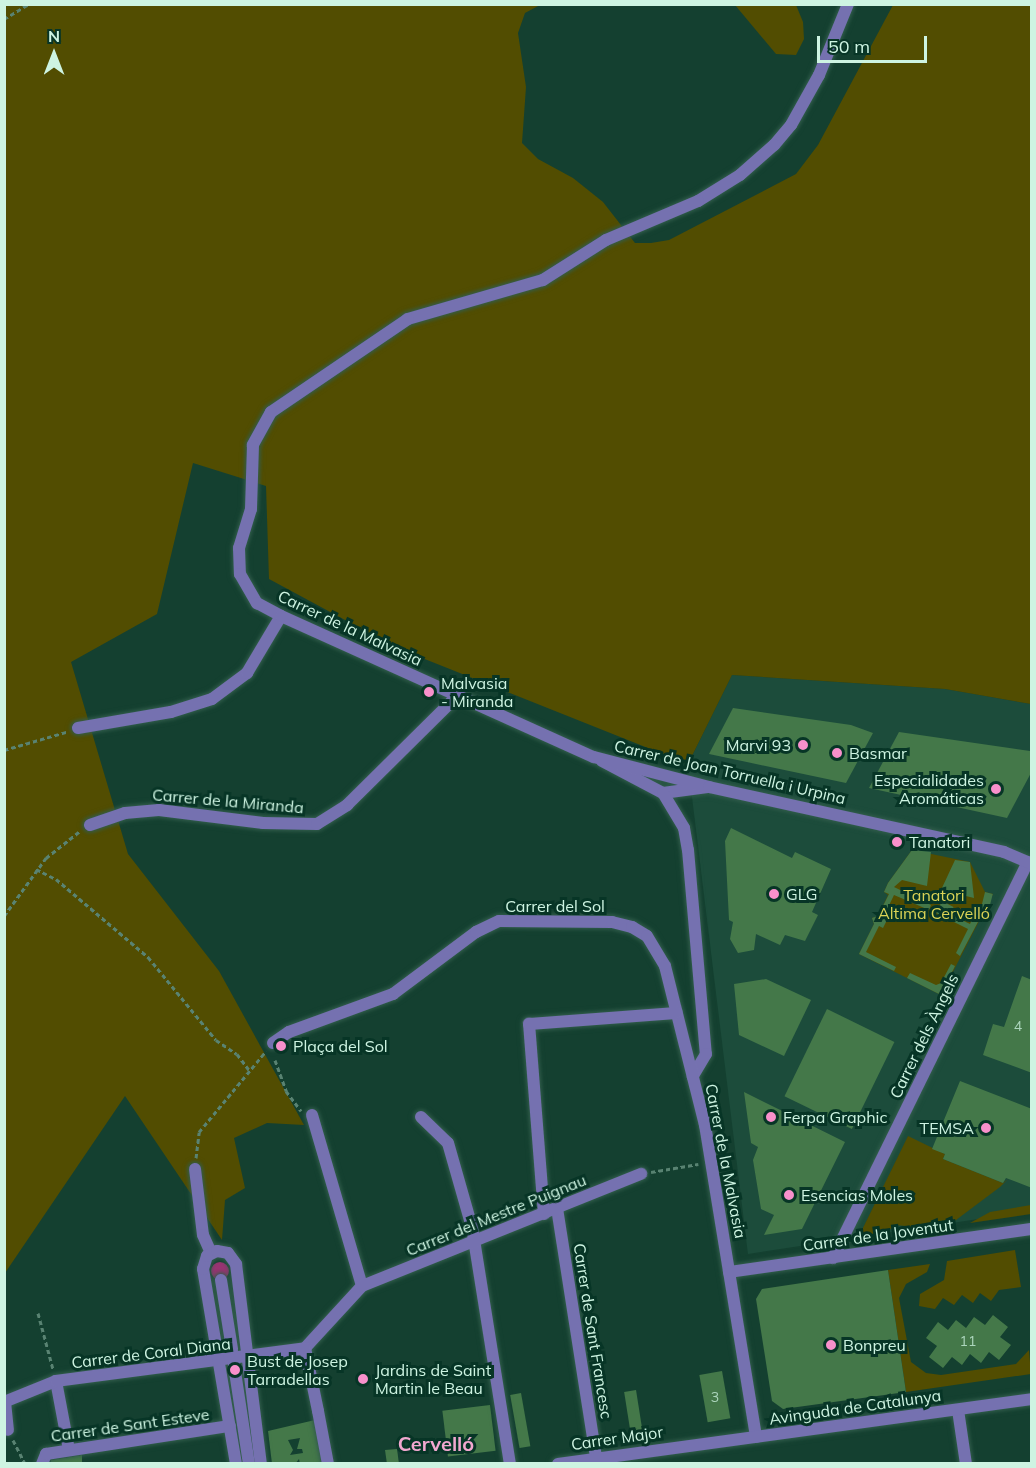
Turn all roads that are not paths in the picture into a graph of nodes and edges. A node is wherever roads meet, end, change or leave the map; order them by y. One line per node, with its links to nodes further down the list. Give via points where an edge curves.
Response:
1 (848, 4): 2 (street, Carrer de la Malvasia, via 806,101 786,132 758,161 705,197 606,240 543,280 408,319 295,393 265,418 254,445 251,509 238,561 249,593)
2 (281, 616): 3 (street, Carrer de la Malvasia); 4 (street, via 247,673 212,699 171,712)
3 (458, 695): 5 (street, Carrer de la Malvasia); 8 (street, Carrer de la Miranda, via 347,805 317,824 263,823 159,810 126,813)
4 (78, 728)
5 (594, 757): 6 (street, Carrer de Joan Torruella i Urpina); 7 (street, Carrer de la Malvasia)
6 (709, 787): 7 (street); 9 (street, Carrer de Joan Torruella i Urpina, via 1004,852)
7 (663, 793): 12 (street, Carrer de la Malvasia, via 684,828 688,850 706,1054)
8 (90, 825)
9 (1030, 863): 22 (street, Carrer dels Àngels)
10 (677, 1013): 11 (street, Carrer del Sol, via 660,954 639,931 612,922 511,919 476,932 393,994 289,1032); 12 (street, Carrer del Sol); 18 (street, via 529,1024)
11 (273, 1043)
12 (693, 1076): 23 (street, Carrer de la Malvasia)
13 (312, 1115): 25 (street)
14 (421, 1117): 20 (street, via 448,1143)
15 (195, 1169): 21 (street, via 203,1235)
16 (641, 1174): 17 (street, Carrer del Mestre Puignau)
17 (557, 1208): 18 (street, Carrer del Mestre Puignau); 38 (street, Carrer de Sant Francesc)
18 (544, 1214): 20 (street, Carrer del Mestre Puignau)
19 (1032, 1229): 22 (street, Carrer de la Joventut)
20 (474, 1240): 25 (street, Carrer del Mestre Puignau); 44 (street)
21 (211, 1253): 28 (street, via 203,1269); 28 (street, via 228,1253 236,1264)
22 (833, 1258): 23 (street, Carrer de la Joventut)
23 (729, 1272): 35 (street, Carrer de la Malvasia)
24 (221, 1280): 26 (street)
25 (362, 1286): 27 (street)
26 (231, 1346)
27 (304, 1348): 28 (street, Carrer de Coral Diana); 43 (street)
28 (234, 1365): 29 (street, Carrer de Coral Diana); 33 (street); 41 (street); 42 (street)
29 (56, 1381): 31 (street, Carrer de Coral Diana); 37 (street)
30 (1032, 1399): 32 (street, Avinguda de Catalunya)
31 (5, 1402): 34 (street)
32 (958, 1410): 35 (street, Avinguda de Catalunya); 46 (street)
33 (230, 1426): 37 (street, Carrer de Sant Esteve); 40 (street)
34 (8, 1430)
35 (756, 1437): 36 (street, Avinguda de Catalunya)
36 (682, 1445): 38 (street, Carrer Major)
37 (69, 1450): 39 (street, Carrer de Sant Esteve, via 46,1454)
38 (596, 1458): 45 (street, Carrer Major)
39 (42, 1464)
40 (236, 1464)
41 (249, 1464)
42 (261, 1464)
43 (328, 1464)
44 (510, 1464)
45 (558, 1464)
46 (966, 1464)

